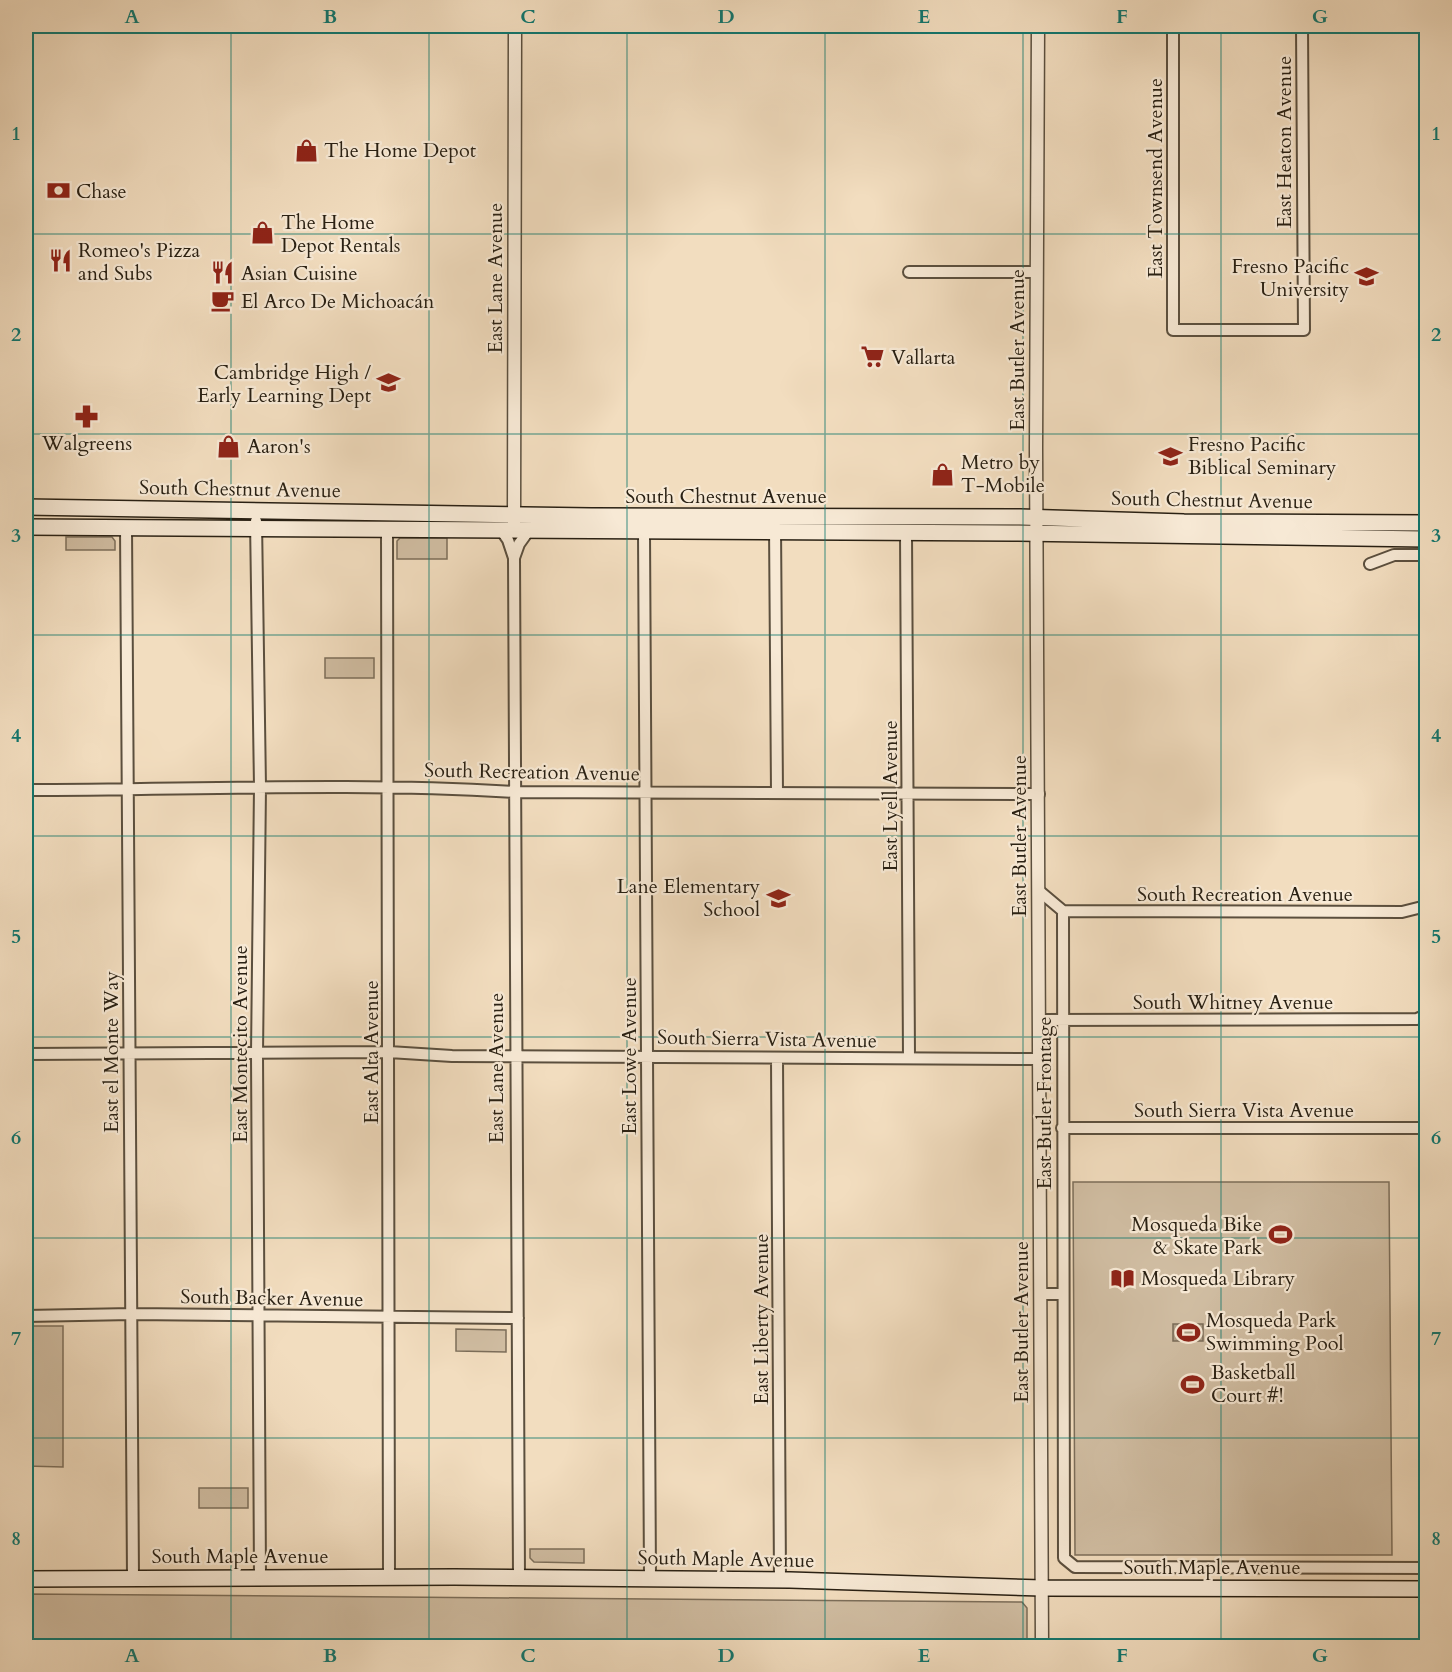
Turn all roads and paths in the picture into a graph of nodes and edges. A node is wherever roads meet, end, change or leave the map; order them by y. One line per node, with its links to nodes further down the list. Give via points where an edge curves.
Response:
1 (515, 26): 15 (street, East Lane Avenue)
2 (1038, 26): 6 (street, East Butler Avenue)
3 (1173, 26): 7 (street, East Townsend Avenue, via 1173,330)
4 (1302, 26): 7 (street, East Heaton Avenue)
5 (909, 272): 6 (street)
6 (1037, 272): 11 (street, East Butler Avenue)
7 (1304, 330)
8 (26, 507): 9 (main road, South Chestnut Avenue)
9 (197, 510): 12 (main road, South Chestnut Avenue); 17 (main road, via 186,518 140,519)
10 (679, 516): 14 (main road, South Chestnut Avenue); 15 (main road, South Chestnut Avenue); 19 (main road, via 671,525 612,525)
11 (1037, 518): 13 (main road, South Chestnut Avenue); 14 (main road, South Chestnut Avenue); 22 (street, East Butler Avenue)
12 (256, 519): 15 (main road, South Chestnut Avenue); 17 (main road, South Chestnut Avenue); 18 (main road, South Chestnut Avenue); 27 (street, East Montecito Avenue)
13 (1426, 523)
14 (775, 525): 20 (main road, South Chestnut Avenue); 21 (main road, South Chestnut Avenue); 33 (street)
15 (515, 526): 18 (main road, South Chestnut Avenue); 19 (main road, South Chestnut Avenue); 25 (street, East Lane Avenue, via 519,544); 25 (street, East Lane Avenue, via 508,540)
16 (26, 527): 17 (main road, South Chestnut Avenue)
17 (126, 527): 30 (street, East el Monte Way)
18 (387, 528): 28 (street, East Alta Avenue)
19 (608, 532): 20 (main road, South Chestnut Avenue)
20 (644, 532): 32 (street, East Lowe Avenue)
21 (906, 533): 22 (main road, South Chestnut Avenue); 34 (street, East Lyell Avenue)
22 (1037, 534): 23 (main road, South Chestnut Avenue); 35 (street, East Butler Avenue)
23 (1426, 539)
24 (1426, 555): 26 (street, via 1394,555)
25 (514, 558): 31 (street, East Lane Avenue)
26 (1370, 564)
27 (260, 787): 28 (street, South Recreation Avenue); 30 (street, South Recreation Avenue); 45 (street, East Montecito Avenue)
28 (387, 788): 31 (street, South Recreation Avenue); 42 (street, East Alta Avenue)
29 (26, 790): 30 (street, South Recreation Avenue)
30 (129, 790): 44 (street, East el Monte Way)
31 (515, 792): 32 (street, South Recreation Avenue); 47 (street, East Lane Avenue)
32 (646, 792): 33 (street, South Recreation Avenue); 46 (street, East Lowe Avenue)
33 (777, 793): 34 (street, South Recreation Avenue)
34 (908, 794): 35 (street, South Recreation Avenue); 49 (street, East Lyell Avenue)
35 (1039, 794): 36 (street, East Butler Avenue)
36 (1038, 890): 38 (street); 40 (street, East Butler Avenue)
37 (1426, 906): 38 (street, South Recreation Avenue, via 1402,912)
38 (1063, 911): 41 (street, East Butler Frontage)
39 (1426, 1015): 41 (street, South Whitney Avenue, via 1417,1019)
40 (1039, 1020): 41 (street, South Whitney Avenue); 50 (street, East Butler Avenue)
41 (1062, 1020): 51 (street, East Butler Frontage)
42 (389, 1052): 45 (street, South Sierra Vista Avenue); 47 (street, South Sierra Vista Avenue); 58 (street, East Alta Avenue)
43 (26, 1054): 44 (street, South Sierra Vista Avenue)
44 (129, 1054): 45 (street, South Sierra Vista Avenue); 55 (street, East el Monte Way)
45 (257, 1054): 57 (street, East Montecito Avenue)
46 (648, 1055): 47 (street, South Sierra Vista Avenue); 48 (street, South Sierra Vista Avenue); 66 (street, East Lowe Avenue)
47 (515, 1056): 59 (street, East Lane Avenue)
48 (777, 1058): 49 (street, South Sierra Vista Avenue); 68 (street, East Liberty Avenue)
49 (909, 1058): 50 (street, South Sierra Vista Avenue)
50 (1040, 1059): 53 (street, East Butler Avenue)
51 (1062, 1128): 52 (street, South Sierra Vista Avenue); 54 (street, East Butler Frontage)
52 (1426, 1128)
53 (1041, 1294): 54 (street); 69 (street, East Butler Avenue)
54 (1062, 1294): 60 (street, East Butler Frontage, via 1064,1558 1068,1564)
55 (132, 1314): 56 (street, South Backer Avenue); 57 (street, South Backer Avenue); 64 (street, East el Monte Way)
56 (26, 1316)
57 (261, 1316): 58 (street, South Backer Avenue); 62 (street, East Montecito Avenue)
58 (387, 1317): 59 (street, South Backer Avenue); 63 (street, East Alta Avenue)
59 (518, 1318): 65 (street, East Lane Avenue)
60 (1313, 1567): 61 (street); 70 (street)
61 (1426, 1568)
62 (260, 1577): 63 (main road, South Maple Avenue); 64 (main road, South Maple Avenue)
63 (389, 1577): 65 (main road, South Maple Avenue)
64 (133, 1578): 67 (main road, South Maple Avenue)
65 (519, 1578): 66 (main road, South Maple Avenue)
66 (650, 1578): 68 (main road, South Maple Avenue)
67 (26, 1579)
68 (780, 1580): 69 (main road, South Maple Avenue)
69 (1042, 1588): 70 (main road, South Maple Avenue); 72 (street, East Butler Avenue)
70 (1313, 1589): 71 (main road, South Maple Avenue)
71 (1426, 1589)
72 (1042, 1647)

